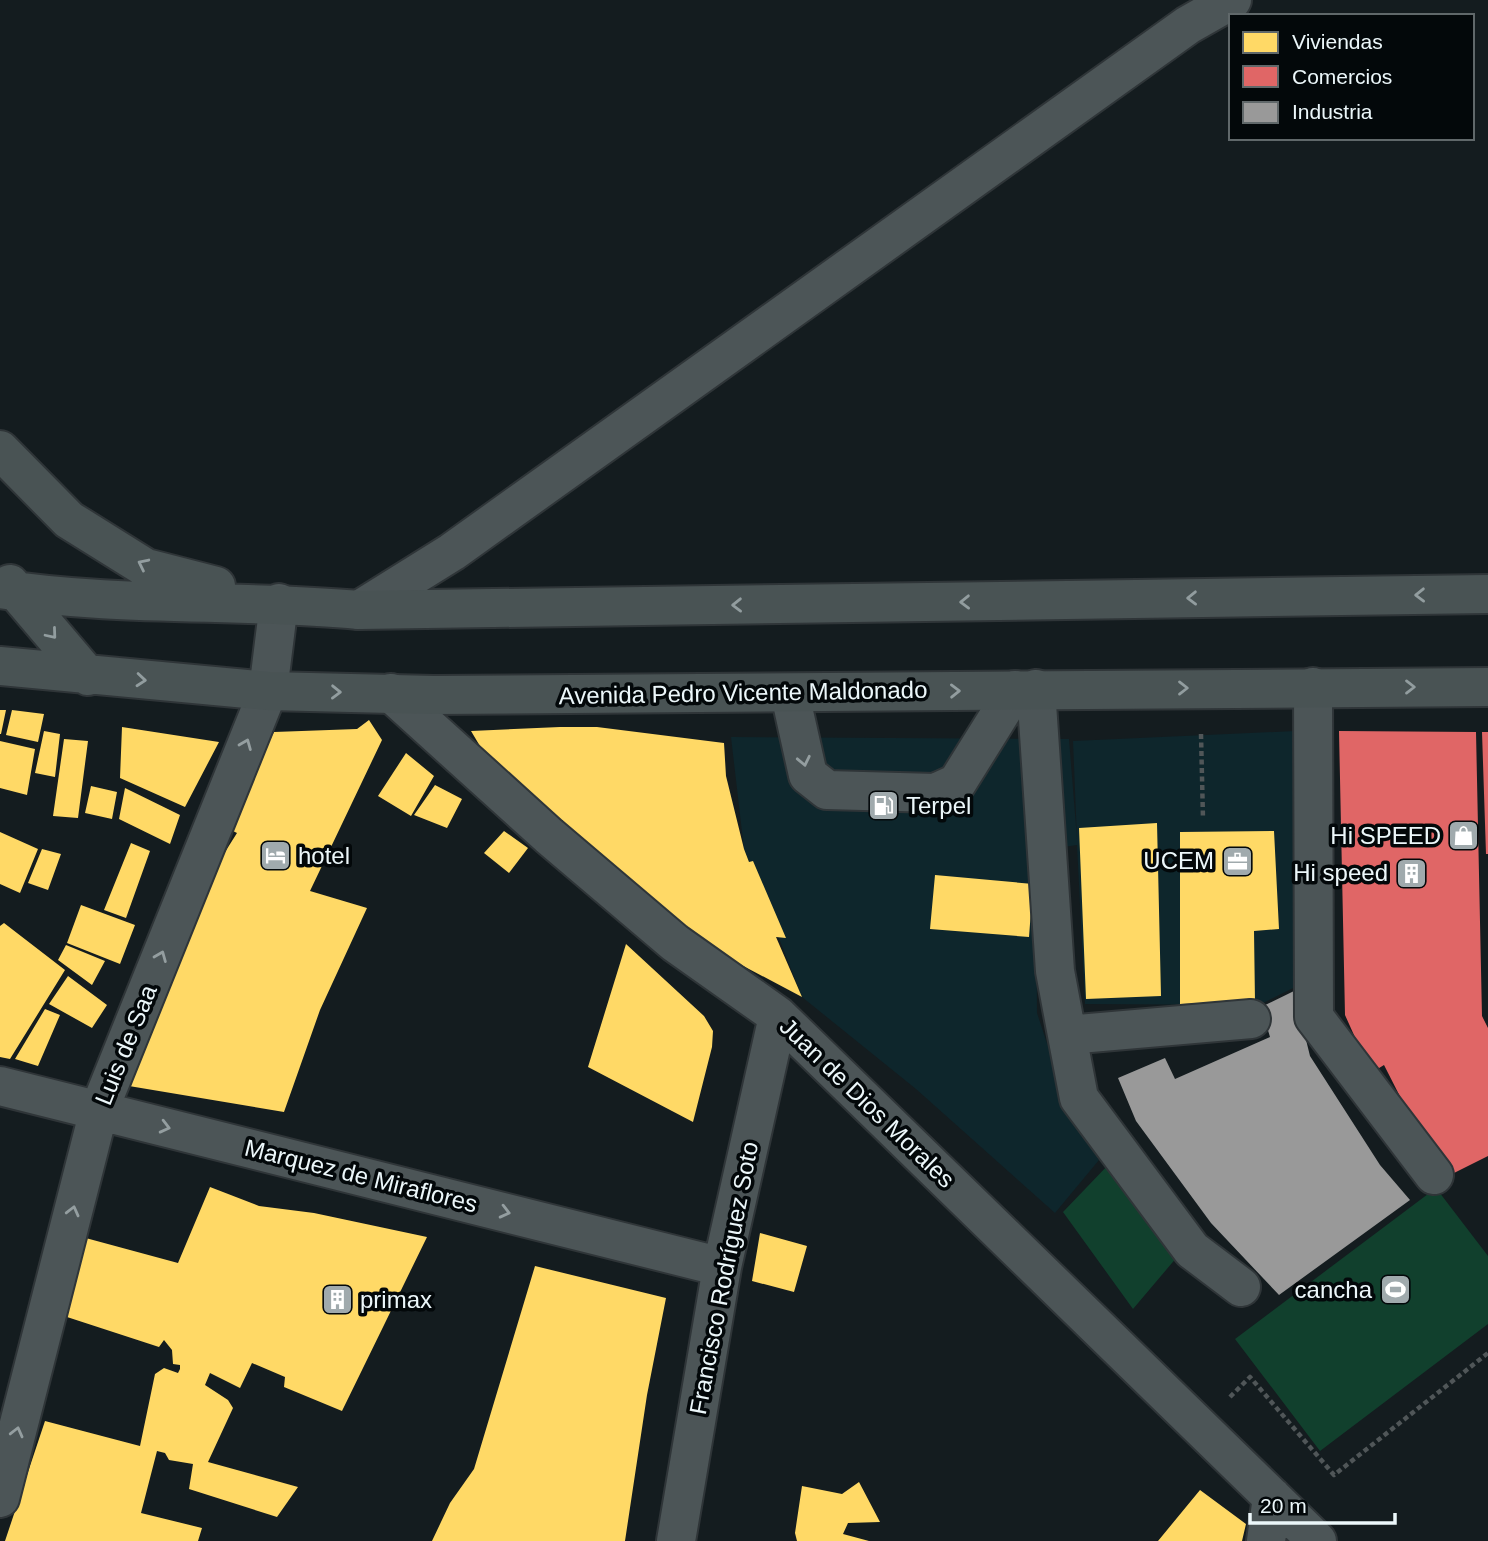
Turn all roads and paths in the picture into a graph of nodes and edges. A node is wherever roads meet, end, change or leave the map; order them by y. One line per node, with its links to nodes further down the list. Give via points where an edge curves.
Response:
1 (1231, 0): 6 (street, via 1188,25 452,552)
2 (0, 450): 5 (main road, one-way to 2, via 146,568 69,520)
3 (6, 585): 5 (main road, via 48,596); 8 (main road, one-way to 8)
4 (1488, 594): 6 (main road, one-way to 6)
5 (279, 603): 6 (main road); 13 (street, Luis de Saa)
6 (359, 610)
7 (0, 666): 8 (main road, Avenida Pedro Vicente Maldonado)
8 (88, 676): 13 (main road, Avenida Pedro Vicente Maldonado, one-way to 13)
9 (1313, 687): 10 (main road, Avenida Pedro Vicente Maldonado, one-way to 10); 11 (main road, Avenida Pedro Vicente Maldonado); 22 (street, via 1314,1017)
10 (1488, 687)
11 (1200, 688): 12 (main road, Avenida Pedro Vicente Maldonado, one-way to 11); 16 (path)
12 (1026, 689): 15 (main road, Avenida Pedro Vicente Maldonado, one-way to 12); 15 (street, one-way to 12, via 807,775 827,790 935,793 957,783); 19 (street, via 1055,971)
13 (268, 691): 14 (main road, Avenida Pedro Vicente Maldonado, one-way to 14); 21 (street, Luis de Saa, one-way to 13)
14 (391, 693): 15 (main road, Avenida Pedro Vicente Maldonado); 17 (street, Juan de Dios Morales, via 674,943)
15 (790, 694)
16 (1203, 818)
17 (778, 1016): 23 (street, Francisco Rodríguez Soto); 27 (street, Juan de Dios Morales)
18 (1251, 1019): 19 (street)
19 (1067, 1035): 24 (street, via 1079,1098 1192,1250)
20 (0, 1086): 21 (street, Marquez de Miraflores)
21 (99, 1110): 23 (street, Marquez de Miraflores, one-way to 23); 28 (street, Luis de Saa, one-way to 21)
22 (1434, 1175)
23 (722, 1267): 29 (street, Francisco Rodríguez Soto)
24 (1241, 1287)
25 (1488, 1353): 26 (path, via 1334,1475)
26 (1250, 1377)
27 (1272, 1497): 30 (street); 31 (street, Juan de Dios Morales)
28 (0, 1498)
29 (676, 1541)
30 (1266, 1541)
31 (1317, 1541)

